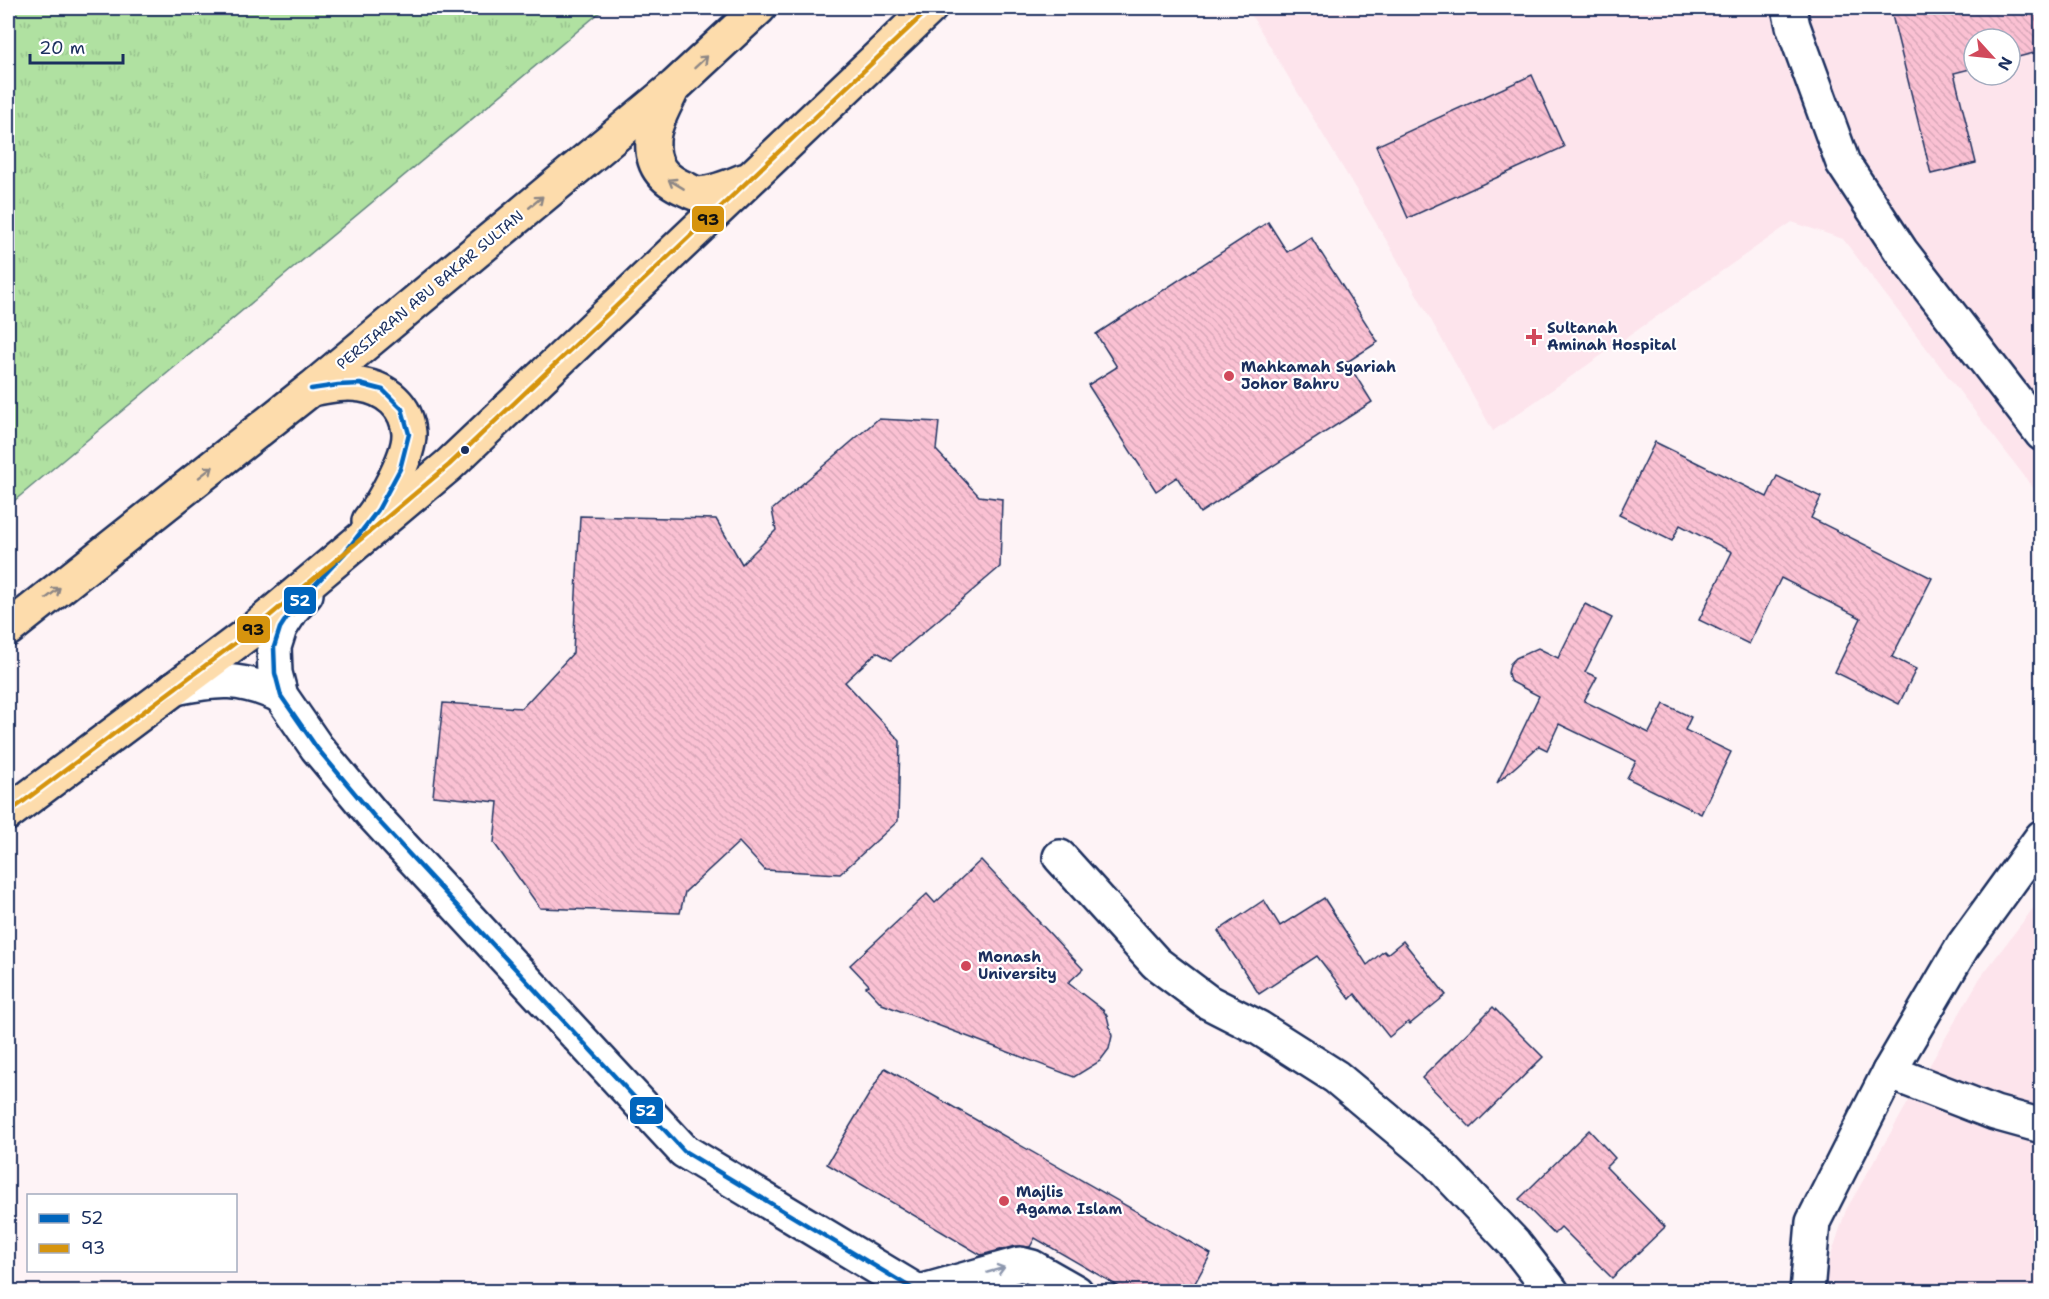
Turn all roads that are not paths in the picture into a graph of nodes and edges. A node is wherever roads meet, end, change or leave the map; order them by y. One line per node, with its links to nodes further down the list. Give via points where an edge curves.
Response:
1 (759, 8): 4 (main road, PERSIARAN ABU BAKAR SULTAN, one-way to 1)
2 (930, 8): 5 (main road)
3 (1789, 8): 7 (street, via 1843,163 1901,251)
4 (675, 86): 5 (main road, one-way to 4, via 724,189 697,194 661,174 653,140); 6 (main road, PERSIARAN ABU BAKAR SULTAN, one-way to 4)
5 (750, 178): 8 (main road, via 449,465)
6 (311, 389): 8 (main road, via 360,384 383,390 402,409 409,434 400,469 378,510); 9 (main road, PERSIARAN ABU BAKAR SULTAN, one-way to 6)
7 (2042, 434)
8 (345, 554): 10 (main road); 11 (street, via 292,608 280,628 274,647)
9 (8, 629)
10 (174, 688): 11 (street, via 233,681 260,686); 12 (main road)
11 (281, 696): 17 (street, via 317,748 373,815 684,1151)
12 (8, 813)
13 (2042, 837): 15 (street, via 1964,946)
14 (1060, 857): 19 (street, via 1156,963 1208,1002 1259,1028 1336,1077 1435,1160 1514,1243)
15 (1889, 1072): 16 (street, via 1995,1113); 20 (street, via 1813,1222)
16 (2042, 1126)
17 (919, 1292): 18 (street, one-way to 18, via 1020,1264)
18 (1076, 1292)
19 (1552, 1292)
20 (1807, 1292)

